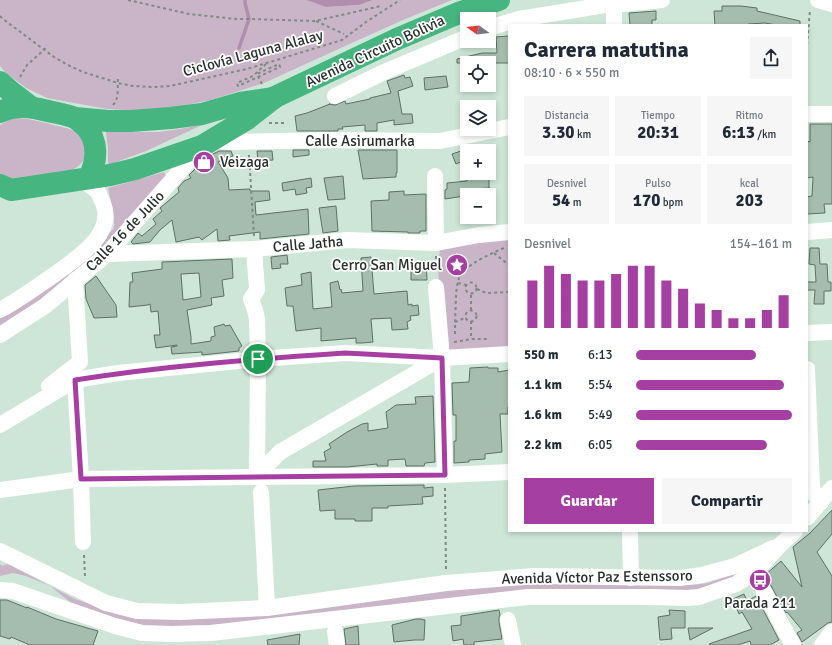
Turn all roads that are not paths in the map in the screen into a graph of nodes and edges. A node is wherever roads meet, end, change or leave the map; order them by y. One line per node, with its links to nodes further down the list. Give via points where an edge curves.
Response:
1 (499, 0): 11 (highway, Avenida Circuito Bolivia, via 461,12 397,39)
2 (662, 0): 3 (street)
3 (608, 4): 6 (street); 7 (street, via 519,19)
4 (814, 4): 5 (street)
5 (832, 4)
6 (614, 24)
7 (496, 26)
8 (460, 39): 10 (street)
9 (5, 87): 12 (highway)
10 (335, 96)
11 (275, 97): 16 (highway, Avenida Circuito Bolivia, via 240,103 202,114 171,118 131,121); 18 (highway, Avenida Circuito Bolivia, via 247,119)
12 (31, 107): 13 (highway, via 15,107); 16 (highway, Avenida Circuito Bolivia)
13 (0, 112)
14 (808, 114): 15 (street)
15 (832, 114)
16 (76, 118): 20 (highway, via 94,139 93,169)
17 (508, 127): 18 (street, Calle Asirumarka, via 440,141)
18 (206, 143): 20 (highway, Avenida Circuito Bolivia, via 134,169); 27 (street, Calle 16 de Julio)
19 (435, 176): 25 (street)
20 (85, 178): 21 (highway, Avenida Circuito Bolivia, via 11,190); 30 (street, Calle 16 de Julio, via 98,192 104,207 105,220 102,232 93,244 74,260)
21 (0, 185)
22 (832, 230): 24 (street)
23 (508, 232): 25 (street, Calle Jatha)
24 (808, 232)
25 (436, 243): 26 (street, Calle Jatha, via 348,240)
26 (254, 249): 27 (street, Calle Jatha); 36 (street, via 257,290 251,300 257,319)
27 (107, 254): 28 (street, Calle 16 de Julio)
28 (75, 280): 33 (street, Calle 16 de Julio, via 45,306); 38 (street, via 80,362 50,385)
29 (436, 287): 35 (street)
30 (0, 310)
31 (832, 332): 32 (street)
32 (808, 333)
33 (0, 335)
34 (508, 354): 35 (street)
35 (442, 358): 36 (street, via 345,353); 43 (street); 44 (street, via 280,452)
36 (258, 359): 37 (street, via 118,373); 44 (street)
37 (75, 380): 38 (street); 45 (street)
38 (26, 410): 40 (street)
39 (808, 414): 41 (street)
40 (0, 425)
41 (809, 459): 49 (street, via 812,488)
42 (508, 472): 43 (street)
43 (445, 475): 44 (street)
44 (257, 476): 45 (street)
45 (81, 479): 47 (street); 53 (street)
46 (832, 488): 49 (street)
47 (0, 490)
48 (261, 492): 59 (street)
49 (821, 502): 50 (street)
50 (808, 517)
51 (630, 532): 56 (street)
52 (794, 532): 54 (street)
53 (83, 542)
54 (780, 545): 56 (street, Avenida Víctor Paz Estenssoro, via 735,566 702,575 680,578); 62 (street, Avenida Víctor Paz Estenssoro, via 756,571 736,584 699,597 528,597 344,618)
55 (0, 551): 59 (street, Avenida Víctor Paz Estenssoro, via 85,594 106,603 138,611)
56 (631, 578): 59 (street, Avenida Víctor Paz Estenssoro, via 535,576 446,583)
57 (0, 590): 63 (street, Avenida Víctor Paz Estenssoro, via 13,591 115,626)
58 (763, 590): 65 (street)
59 (267, 608)
60 (508, 620): 64 (street)
61 (832, 632): 66 (street)
62 (240, 638): 63 (street, Avenida Víctor Paz Estenssoro, via 212,633 172,634)
63 (140, 639)
64 (513, 645)
65 (793, 645)
66 (822, 645)

